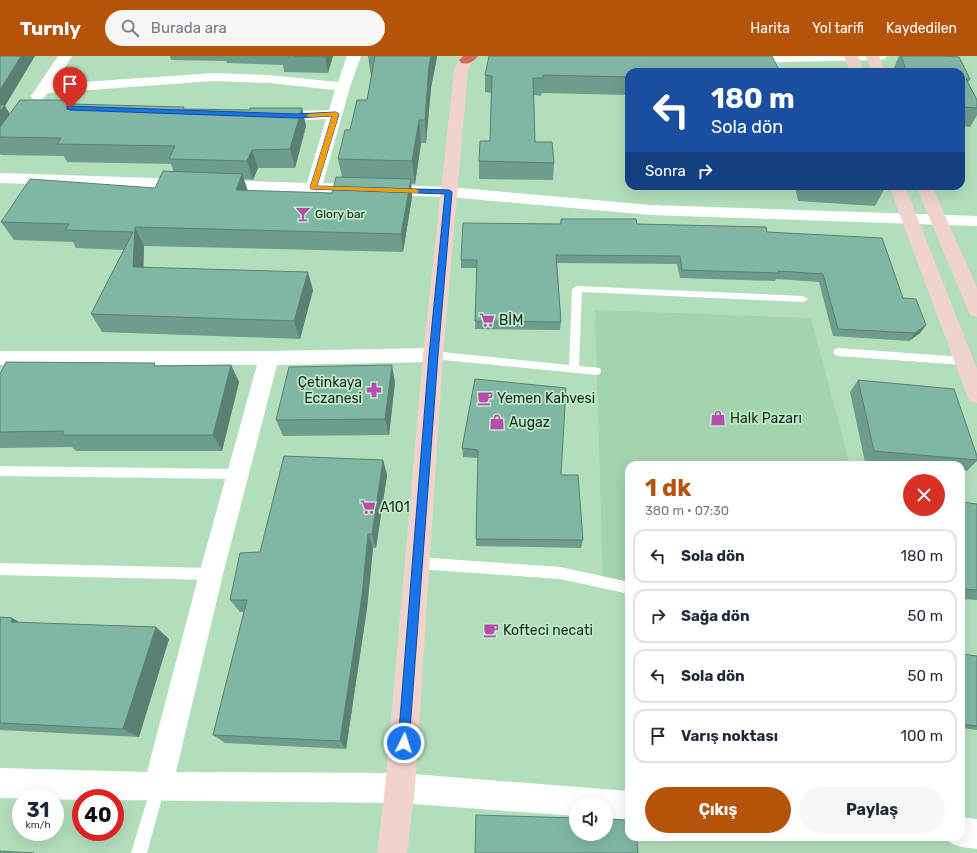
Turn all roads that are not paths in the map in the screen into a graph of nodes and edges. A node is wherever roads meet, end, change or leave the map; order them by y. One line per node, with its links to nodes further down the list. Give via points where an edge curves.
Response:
1 (65, 56): 11 (street)
2 (354, 56): 10 (street)
3 (851, 56): 4 (street); 7 (street); 8 (street)
4 (872, 56): 5 (street); 9 (street)
5 (880, 56)
6 (464, 60): 19 (street)
7 (730, 60)
8 (856, 68)
9 (877, 68)
10 (343, 87): 11 (street, via 268,79 214,77); 13 (street)
11 (44, 89): 12 (street, via 29,106)
12 (49, 107)
13 (336, 114): 14 (street); 16 (street)
14 (256, 115)
15 (0, 178): 16 (street)
16 (314, 188): 19 (street)
17 (898, 190): 20 (street)
18 (926, 190): 21 (street)
19 (449, 192): 20 (street, via 650,210); 26 (street)
20 (908, 218): 21 (street); 29 (street)
21 (937, 219): 22 (street); 24 (street)
22 (977, 221)
23 (803, 299): 30 (lane, via 578,289)
24 (977, 310)
25 (838, 352): 29 (lane)
26 (433, 355): 28 (street); 30 (lane); 35 (street)
27 (0, 358): 28 (street)
28 (269, 358): 34 (street)
29 (970, 361): 32 (street)
30 (574, 369): 31 (lane)
31 (596, 371)
32 (977, 394)
33 (0, 471): 34 (lane)
34 (238, 474): 37 (street)
35 (417, 563): 38 (lane, via 560,573); 41 (street)
36 (0, 569): 37 (lane)
37 (211, 574): 40 (street)
38 (625, 587)
39 (0, 782): 40 (street)
40 (158, 787): 41 (street); 47 (lane)
41 (400, 788): 42 (street); 48 (street)
42 (569, 801)
43 (613, 805): 44 (street)
44 (625, 806)
45 (965, 832): 46 (street)
46 (977, 834)
47 (139, 853)
48 (392, 853)

